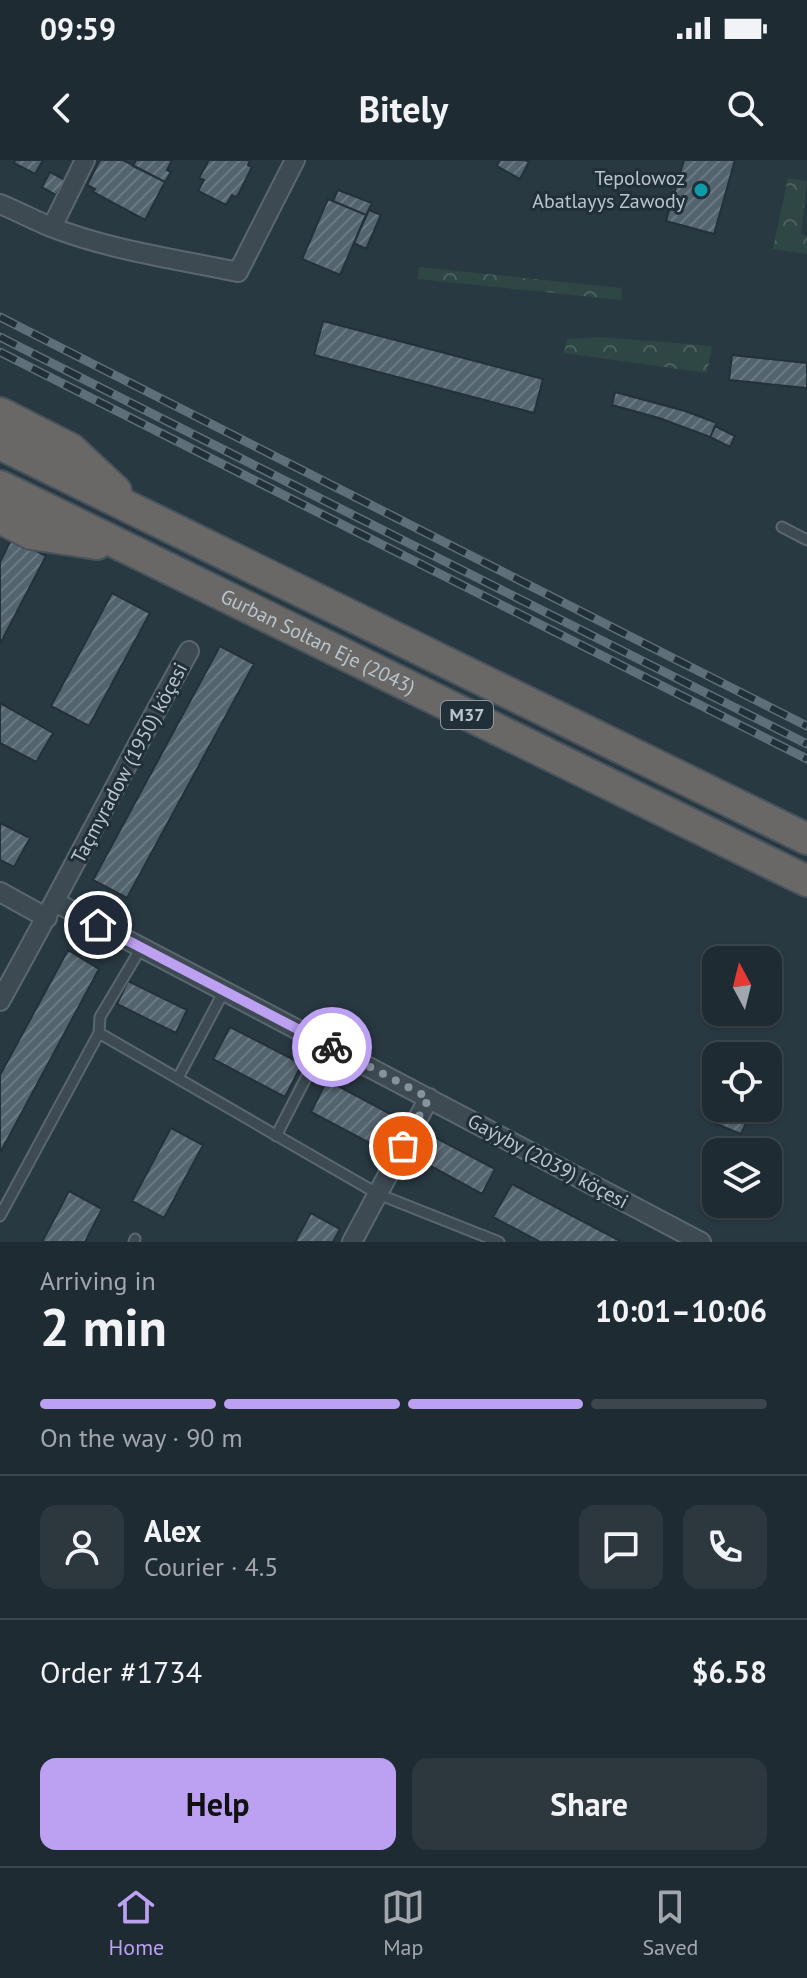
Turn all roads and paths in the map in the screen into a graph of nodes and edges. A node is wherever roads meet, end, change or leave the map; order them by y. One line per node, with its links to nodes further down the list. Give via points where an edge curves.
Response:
1 (85, 160): 4 (street)
2 (295, 160): 4 (street, via 238,272)
3 (0, 204): 4 (street)
4 (52, 227)
5 (0, 413): 8 (highway, via 71,449)
6 (0, 444): 8 (highway, Gurban Soltan Eje (2043))
7 (0, 486): 12 (highway, Gurban Soltan Eje (2043) / M37)
8 (138, 512): 14 (highway, Gurban Soltan Eje (2043) / M37)
9 (0, 518): 12 (highway, via 31,534)
10 (782, 527): 11 (lane)
11 (807, 540)
12 (126, 549): 15 (highway, Gurban Soltan Eje (2043) / M37)
13 (189, 651): 17 (street, Taçmyradow (1950) köçesi)
14 (807, 839)
15 (807, 881)
16 (0, 892): 17 (street, Gaýyby (2039) köçesi)
17 (51, 910): 18 (street, Gaýyby (2039) köçesi); 20 (street, Taçmyradow (1950) köçesi)
18 (141, 948): 19 (street, Gaýyby (2039) köçesi); 21 (lane, via 100,1017)
19 (224, 991): 22 (street, Gaýyby (2039) köçesi); 23 (lane)
20 (0, 1001)
21 (99, 1033): 23 (lane); 27 (lane)
22 (324, 1043): 24 (street, Gaýyby (2039) köçesi); 25 (lane)
23 (178, 1078): 25 (lane)
24 (429, 1098): 26 (street); 30 (street, Gaýyby (2039) köçesi)
25 (276, 1136): 26 (lane)
26 (378, 1194): 28 (street); 29 (lane)
27 (0, 1216)
28 (352, 1242)
29 (499, 1242)
30 (701, 1242)

